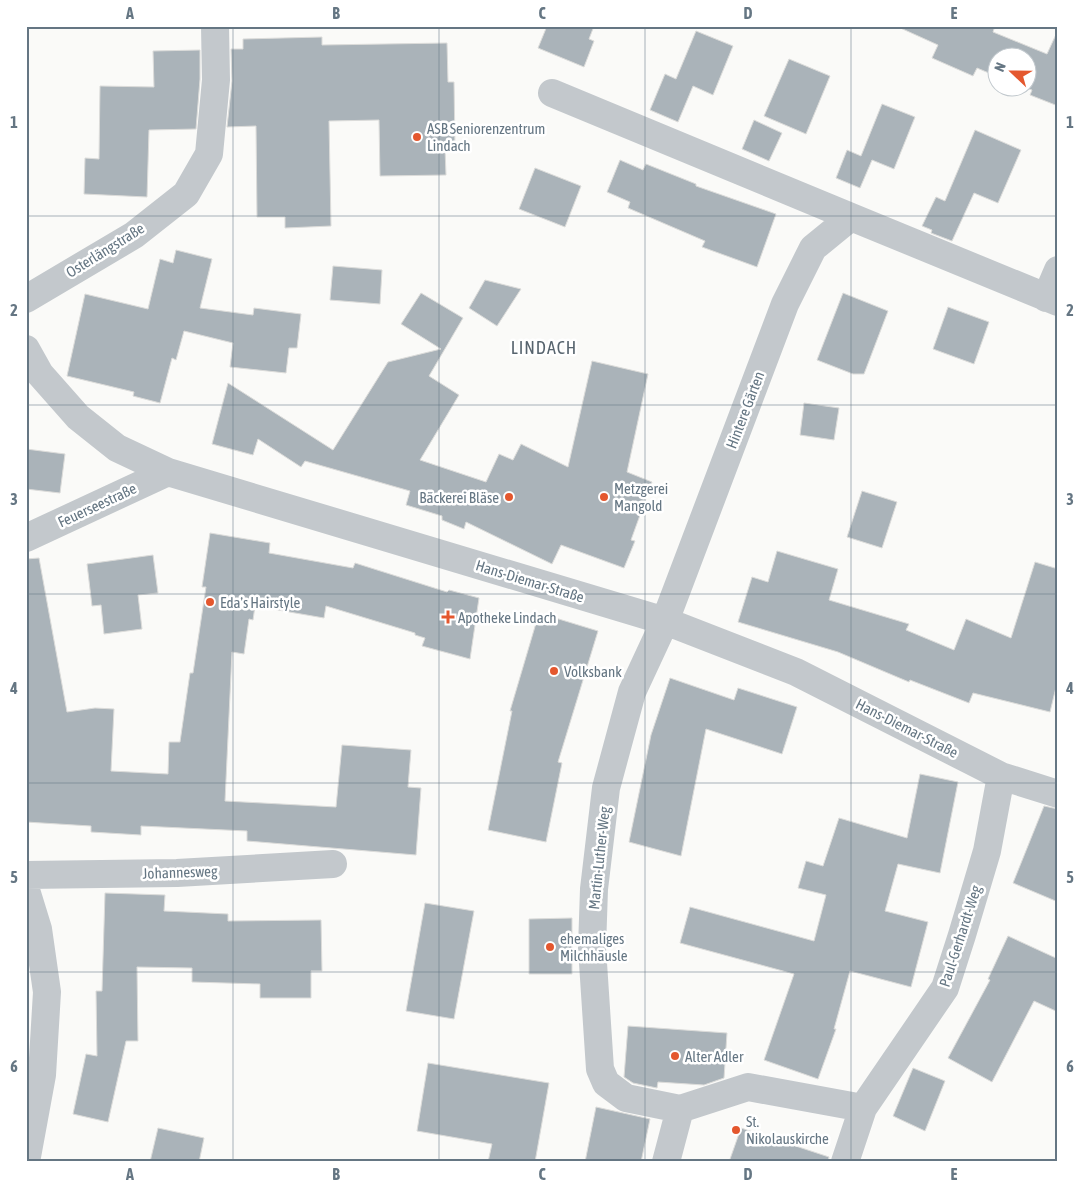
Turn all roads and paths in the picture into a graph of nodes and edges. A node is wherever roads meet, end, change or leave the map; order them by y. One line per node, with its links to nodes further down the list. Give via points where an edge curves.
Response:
1 (215, 26): 5 (street, Osterlängstraße, via 216,80 209,154 186,194 134,235)
2 (552, 93): 3 (street)
3 (851, 217): 6 (street); 10 (street, Hintere Gärten, via 813,248 785,304)
4 (1058, 270): 6 (street)
5 (26, 299)
6 (1052, 300)
7 (26, 349): 8 (street, Hans-Diemar-Straße, via 40,374 78,417 116,448)
8 (168, 472): 9 (street, Feuerseestraße); 10 (street, Hans-Diemar-Straße)
9 (26, 538)
10 (665, 621): 11 (street, Hans-Diemar-Straße, via 796,672); 17 (street, Martin-Luther-Weg, via 632,692 606,788 594,889 592,948 600,1069 606,1083 626,1098)
11 (1001, 776): 12 (street, Hans-Diemar-Straße); 16 (street, Paul-Gerhardt-Weg, via 987,851 945,988)
12 (1058, 794)
13 (333, 864): 14 (street, Johannesweg, via 177,873)
14 (26, 875)
15 (26, 890): 18 (street, via 38,928 47,992 42,1075)
16 (863, 1108): 17 (street, Martin-Luther-Weg, via 748,1087); 20 (street, Paul-Gerhardt-Weg)
17 (680, 1109): 19 (street)
18 (26, 1162)
19 (666, 1162)
20 (845, 1162)

